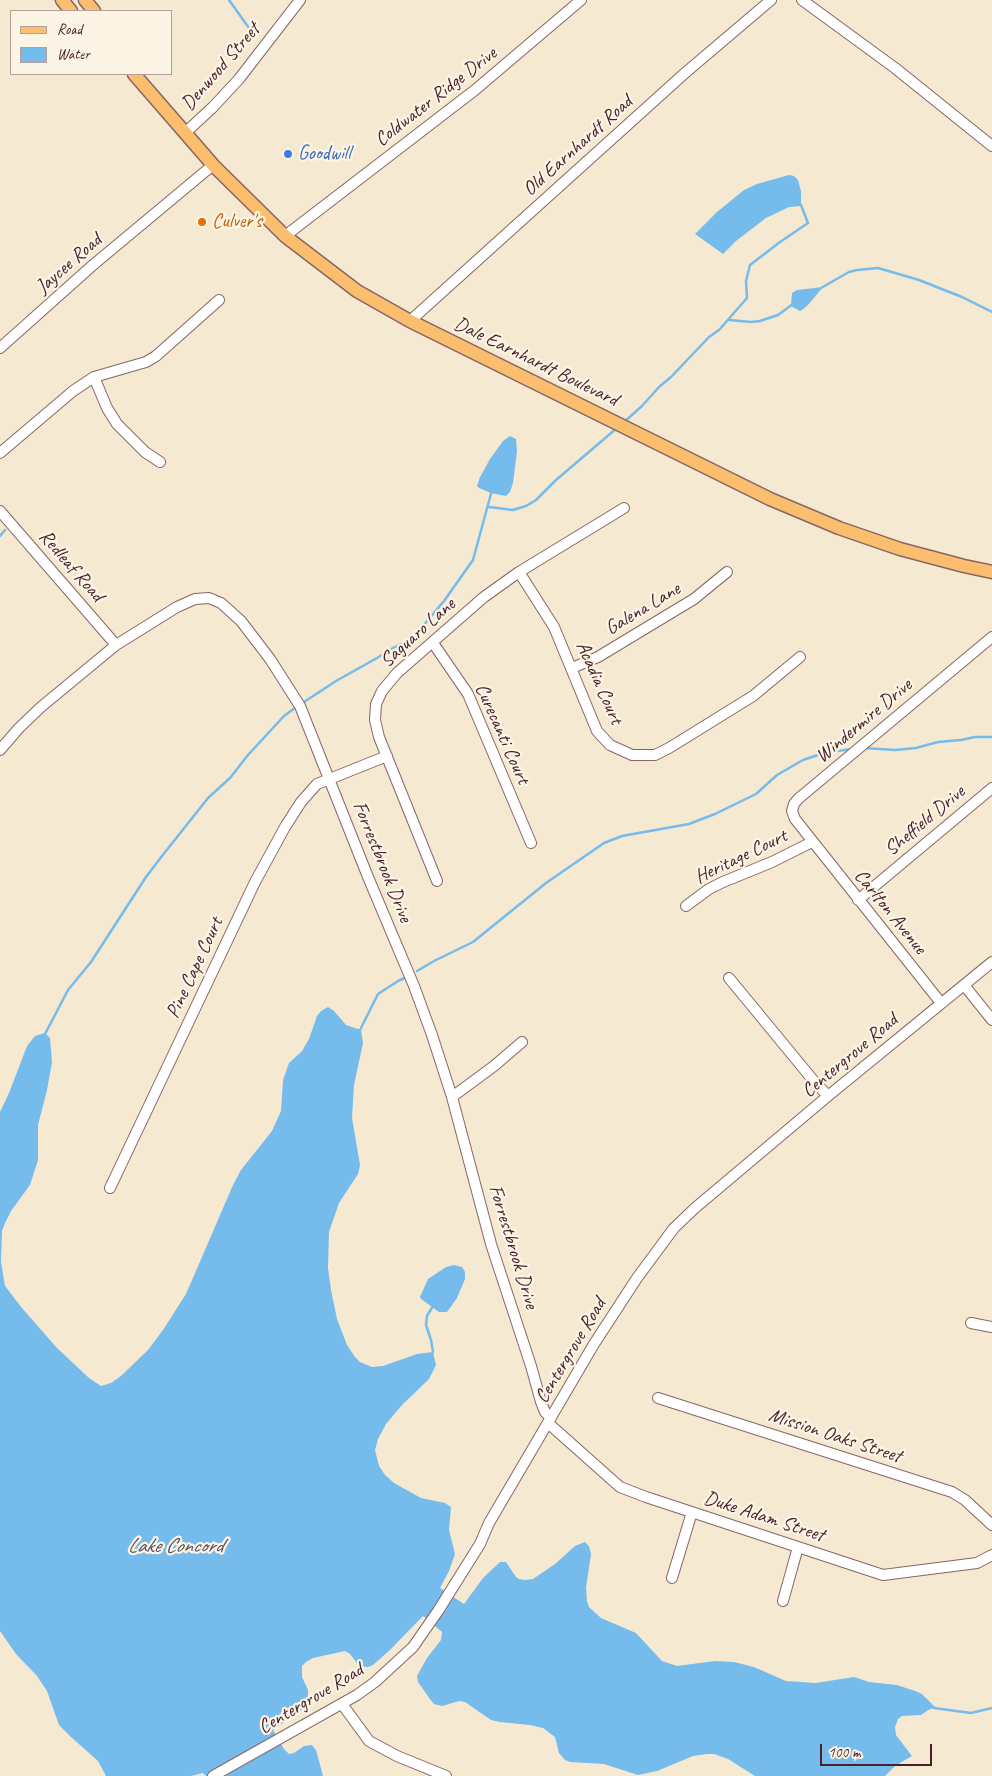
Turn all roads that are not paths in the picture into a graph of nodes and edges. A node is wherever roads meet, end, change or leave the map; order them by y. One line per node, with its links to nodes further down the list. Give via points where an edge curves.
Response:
1 (62, 0): 7 (main road)
2 (85, 0): 8 (main road)
3 (300, 0): 10 (street, Denwood Street, via 239,79)
4 (581, 0): 13 (street, Coldwater Ridge Drive, via 475,90)
5 (771, 0): 15 (street, Old Earnhardt Road, via 685,73)
6 (802, 0): 11 (street, via 895,68)
7 (70, 10)
8 (93, 10)
9 (135, 75): 10 (main road, Dale Earnhardt Boulevard)
10 (185, 133): 12 (main road, Dale Earnhardt Boulevard)
11 (992, 146)
12 (214, 165): 13 (main road, Dale Earnhardt Boulevard); 16 (street, Jaycee Road, via 92,266)
13 (286, 236): 15 (main road, Dale Earnhardt Boulevard, via 357,291)
14 (219, 300): 17 (street, via 156,356)
15 (410, 321): 24 (main road, Dale Earnhardt Boulevard, via 770,499 900,549)
16 (0, 348)
17 (94, 377): 18 (street); 19 (street, via 117,424)
18 (0, 453)
19 (160, 462)
20 (624, 508): 22 (street, Saguaro Lane)
21 (0, 511): 27 (street, Redleaf Road)
22 (520, 572): 26 (street, Saguaro Lane, via 484,597); 29 (street, Acadia Court, via 554,626)
23 (727, 572): 29 (street, Galena Lane, via 694,598 598,657)
24 (992, 572)
25 (992, 637): 34 (street, Windermire Drive, via 798,799 792,811)
26 (433, 643): 31 (street, Saguaro Lane, via 397,673 376,704 375,720); 35 (street, Curecanti Court, via 468,694)
27 (116, 645): 30 (street, Forrestbrook Drive, via 41,707); 32 (street, Forrestbrook Drive, via 195,599 209,598 221,603 241,621 290,689)
28 (800, 657): 29 (street, Acadia Court, via 753,696 655,754 632,755 610,745 597,730)
29 (572, 668)
30 (0, 750)
31 (386, 756): 32 (street, Pine Cape Court); 36 (street, Saguaro Lane)
32 (330, 778): 46 (street, Forrestbrook Drive, via 414,986); 47 (street, Pine Cape Court, via 309,791 270,852)
33 (992, 788): 37 (street, Sheffield Drive)
34 (812, 842): 37 (street, Carlton Avenue); 38 (street, Heritage Court, via 709,889)
35 (531, 843)
36 (437, 881)
37 (858, 900): 42 (street, Carlton Avenue)
38 (686, 906)
39 (992, 962): 41 (street, Centergrove Road)
40 (729, 978): 45 (street)
41 (964, 985): 42 (street, Centergrove Road); 43 (street)
42 (942, 1003): 45 (street, Centergrove Road)
43 (992, 1020)
44 (522, 1042): 46 (street)
45 (828, 1096): 51 (street, Centergrove Road, via 674,1228 631,1286)
46 (452, 1097): 51 (street, Forrestbrook Drive, via 491,1244 541,1402)
47 (110, 1188)
48 (971, 1323): 49 (street)
49 (992, 1327)
50 (658, 1398): 53 (street, Mission Oaks Street, via 952,1492)
51 (550, 1421): 52 (street, Duke Adam Street, via 620,1487); 58 (street, Centergrove Road, via 489,1523 480,1544 413,1647 375,1682)
52 (692, 1512): 54 (street, Duke Adam Street); 56 (street)
53 (992, 1525)
54 (798, 1547): 55 (street, Duke Adam Street, via 883,1575 977,1563); 57 (street)
55 (992, 1555)
56 (672, 1578)
57 (783, 1601)
58 (342, 1704): 59 (street, Centergrove Road); 60 (street, via 369,1741)
59 (213, 1776)
60 (446, 1776)

